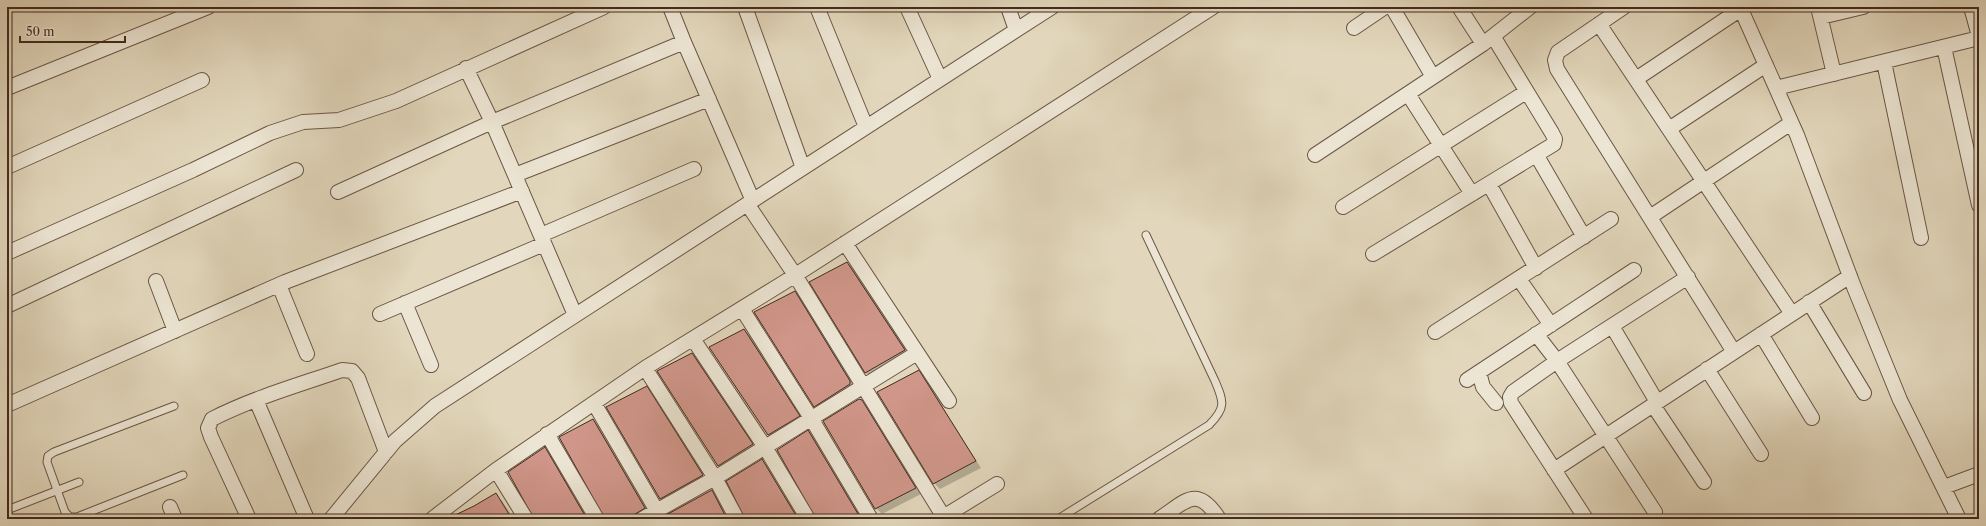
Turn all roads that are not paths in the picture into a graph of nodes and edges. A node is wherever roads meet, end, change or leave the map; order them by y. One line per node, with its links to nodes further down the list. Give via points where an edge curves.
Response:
1 (208, 7): 34 (street)
2 (604, 7): 28 (street)
3 (670, 7): 24 (street)
4 (745, 7): 47 (street)
5 (817, 7): 41 (street)
6 (907, 7): 31 (street)
7 (1008, 7): 21 (street)
8 (1052, 7): 21 (street)
9 (1212, 7): 65 (street)
10 (1385, 7): 20 (street)
11 (1392, 7): 30 (street)
12 (1458, 7): 23 (street)
13 (1530, 7): 23 (street)
14 (1624, 7): 19 (street)
15 (1863, 7): 18 (street)
16 (1971, 7): 22 (street)
17 (1741, 8): 27 (street); 32 (street)
18 (1820, 12): 29 (street)
19 (1599, 24): 32 (street); 59 (street, via 1558,52 1555,60 1557,69)
20 (1354, 28)
21 (1016, 30): 31 (street)
22 (1979, 37): 25 (street)
23 (1488, 40): 30 (street); 36 (street)
24 (684, 42): 38 (street); 39 (street)
25 (1944, 47): 26 (street); 57 (street)
26 (1884, 62): 29 (street); 63 (street)
27 (1766, 65): 35 (street); 42 (street)
28 (466, 68): 39 (street); 66 (street, via 396,101 362,113 339,120 303,122 270,133)
29 (1834, 74): 35 (street)
30 (1433, 77): 37 (street)
31 (940, 79): 41 (street)
32 (1636, 79): 42 (street)
33 (202, 80): 46 (street)
34 (7, 88)
35 (1776, 88): 40 (street)
36 (1526, 92): 43 (street); 45 (street, via 1555,139 1554,144)
37 (1408, 94): 43 (street); 44 (street)
38 (709, 99): 50 (street); 56 (street)
39 (492, 122): 50 (street); 54 (street)
40 (1791, 123): 51 (street); 71 (street)
41 (866, 127): 47 (street)
42 (1669, 129): 51 (street)
43 (1441, 145): 55 (street); 58 (street)
44 (1315, 155)
45 (1536, 156): 52 (street); 62 (street)
46 (7, 167)
47 (803, 168): 56 (street)
48 (296, 170): 78 (street)
49 (694, 170): 64 (street)
50 (515, 175): 53 (street)
51 (1703, 181): 59 (street); 81 (street)
52 (1489, 184): 55 (street); 68 (street)
53 (522, 191): 64 (street); 75 (street)
54 (338, 192)
55 (1472, 194): 67 (street)
56 (751, 203): 70 (street); 82 (street)
57 (1979, 205)
58 (1343, 207)
59 (1650, 217): 72 (street)
60 (1611, 220): 62 (street)
61 (1146, 234): 139 (lane, via 1223,400 1220,414 1209,425)
62 (1584, 237): 68 (street)
63 (1921, 238)
64 (543, 239): 77 (street); 82 (street)
65 (845, 243): 70 (street); 91 (street)
66 (7, 253)
67 (1373, 254)
68 (1536, 268): 73 (street)
69 (1634, 270): 83 (street)
70 (795, 275): 79 (street); 99 (street)
71 (1850, 276): 76 (street); 123 (street, via 1900,400)
72 (1688, 278): 84 (street); 90 (street)
73 (1519, 279): 83 (street); 86 (street)
74 (156, 281): 85 (street)
75 (279, 285): 85 (street); 92 (street)
76 (1809, 302): 81 (street); 100 (street)
77 (405, 303): 80 (street); 94 (street)
78 (7, 306)
79 (742, 309): 89 (street); 108 (street)
80 (380, 314)
81 (1792, 314): 88 (street)
82 (576, 315): 113 (street, via 435,406)
83 (1551, 324): 87 (street)
84 (1612, 326): 93 (street); 105 (street)
85 (175, 331): 106 (street)
86 (1435, 332)
87 (1536, 334): 93 (street); 97 (street)
88 (1761, 334): 90 (street); 109 (street)
89 (693, 339): 95 (street); 112 (street)
90 (1734, 352): 96 (street)
91 (917, 353): 99 (street); 102 (street)
92 (307, 354)
93 (1557, 360): 111 (street); 116 (street, via 1513,392 1510,397 1511,403)
94 (431, 365)
95 (645, 368): 103 (street); 119 (street)
96 (1707, 369): 105 (street); 114 (street)
97 (1479, 372): 98 (street); 104 (street, via 1483,387)
98 (1467, 380)
99 (863, 385): 108 (street); 128 (street)
100 (1864, 393)
101 (256, 400): 113 (street, via 342,370 352,371 358,378); 129 (street, via 212,419 208,428); 130 (street)
102 (949, 401)
103 (594, 403): 110 (street); 127 (street)
104 (1496, 403)
105 (1655, 403): 111 (street); 121 (street)
106 (7, 406)
107 (174, 406): 124 (lane, via 48,456 47,462)
108 (811, 418): 112 (street); 138 (street)
109 (1812, 418)
110 (548, 434): 115 (street); 134 (street)
111 (1606, 435): 116 (street); 126 (street)
112 (765, 447): 119 (street); 137 (street)
113 (386, 452): 131 (street)
114 (1761, 454)
115 (496, 470): 132 (street); 133 (street)
116 (1554, 470): 142 (street)
117 (1979, 474): 123 (street)
118 (182, 475): 124 (lane, via 77,517 70,517 65,512)
119 (715, 478): 127 (street); 136 (street)
120 (79, 482): 124 (lane)
121 (1704, 482)
122 (997, 484): 128 (street)
123 (1944, 487): 143 (street)
124 (58, 490): 125 (lane)
125 (7, 510)
126 (1655, 512)
127 (659, 515): 135 (street)
128 (943, 518)
129 (249, 519)
130 (307, 519)
131 (332, 519)
132 (432, 519)
133 (526, 519)
134 (597, 519)
135 (642, 519)
136 (737, 519)
137 (808, 519)
138 (871, 519)
139 (1058, 519)
140 (1159, 519): 141 (street, via 1193,498 1208,503)
141 (1219, 519)
142 (1586, 519)
143 (1959, 519)

